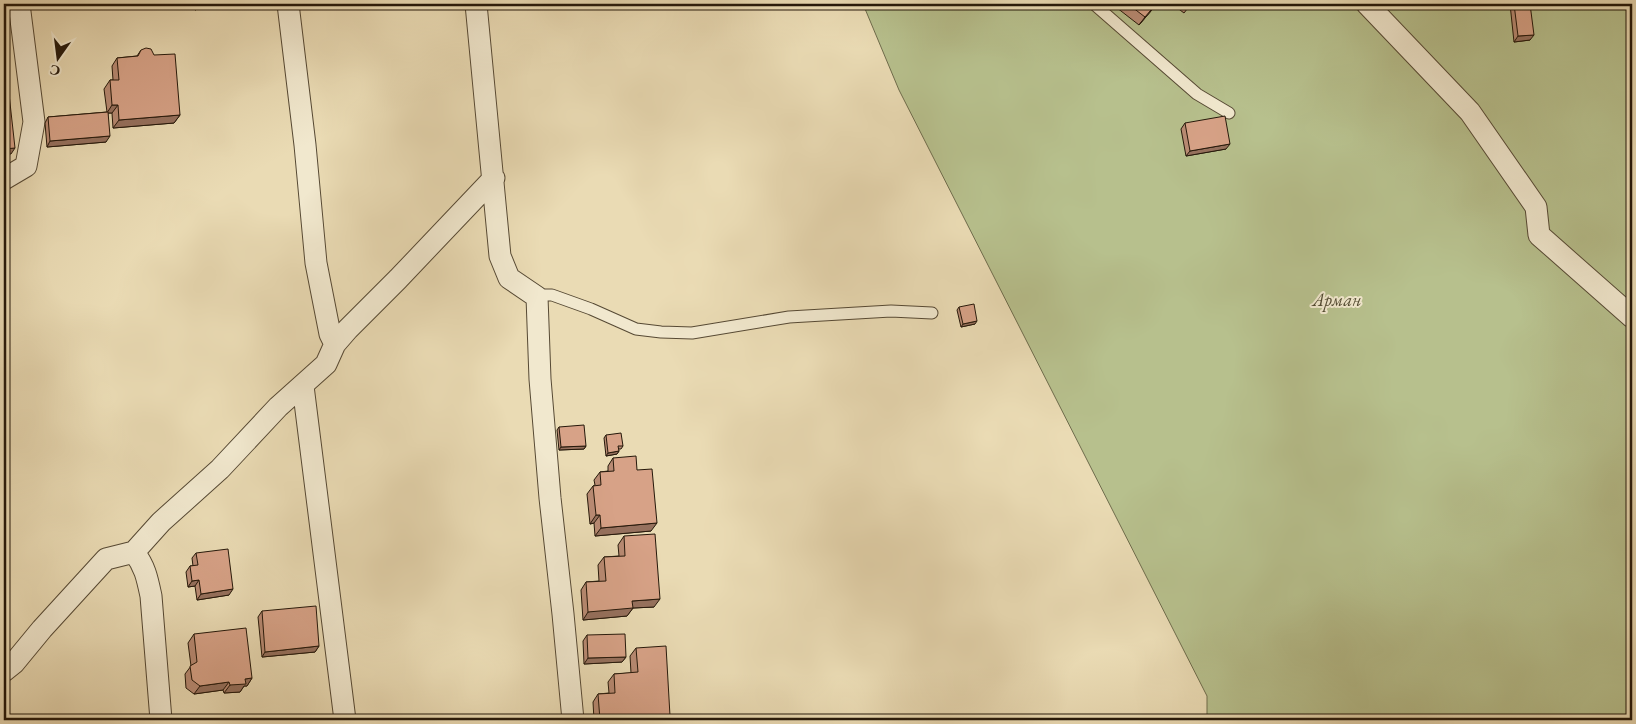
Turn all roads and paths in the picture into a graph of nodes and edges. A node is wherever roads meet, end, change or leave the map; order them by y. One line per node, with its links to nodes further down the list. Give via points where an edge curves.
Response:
1 (19, 4): 8 (street, via 34,122 26,166)
2 (288, 4): 12 (street, via 316,263 330,334)
3 (476, 4): 7 (street)
4 (1094, 4): 6 (lane, via 1197,94)
5 (1367, 4): 11 (street, via 1470,112 1536,207 1539,235)
6 (1230, 113)
7 (494, 178): 9 (street, via 500,256 509,278); 12 (street)
8 (4, 180)
9 (537, 297): 10 (lane, via 552,295 636,329 661,332 692,333 789,317 890,310); 18 (street, via 548,478)
10 (932, 313)
11 (1632, 317)
12 (335, 344): 13 (street, via 326,364)
13 (303, 386): 14 (street, via 278,407 220,469 161,522); 17 (street)
14 (134, 552): 15 (street, via 106,559); 16 (street, via 143,565 151,596)
15 (4, 671)
16 (161, 720)
17 (345, 720)
18 (573, 720)

